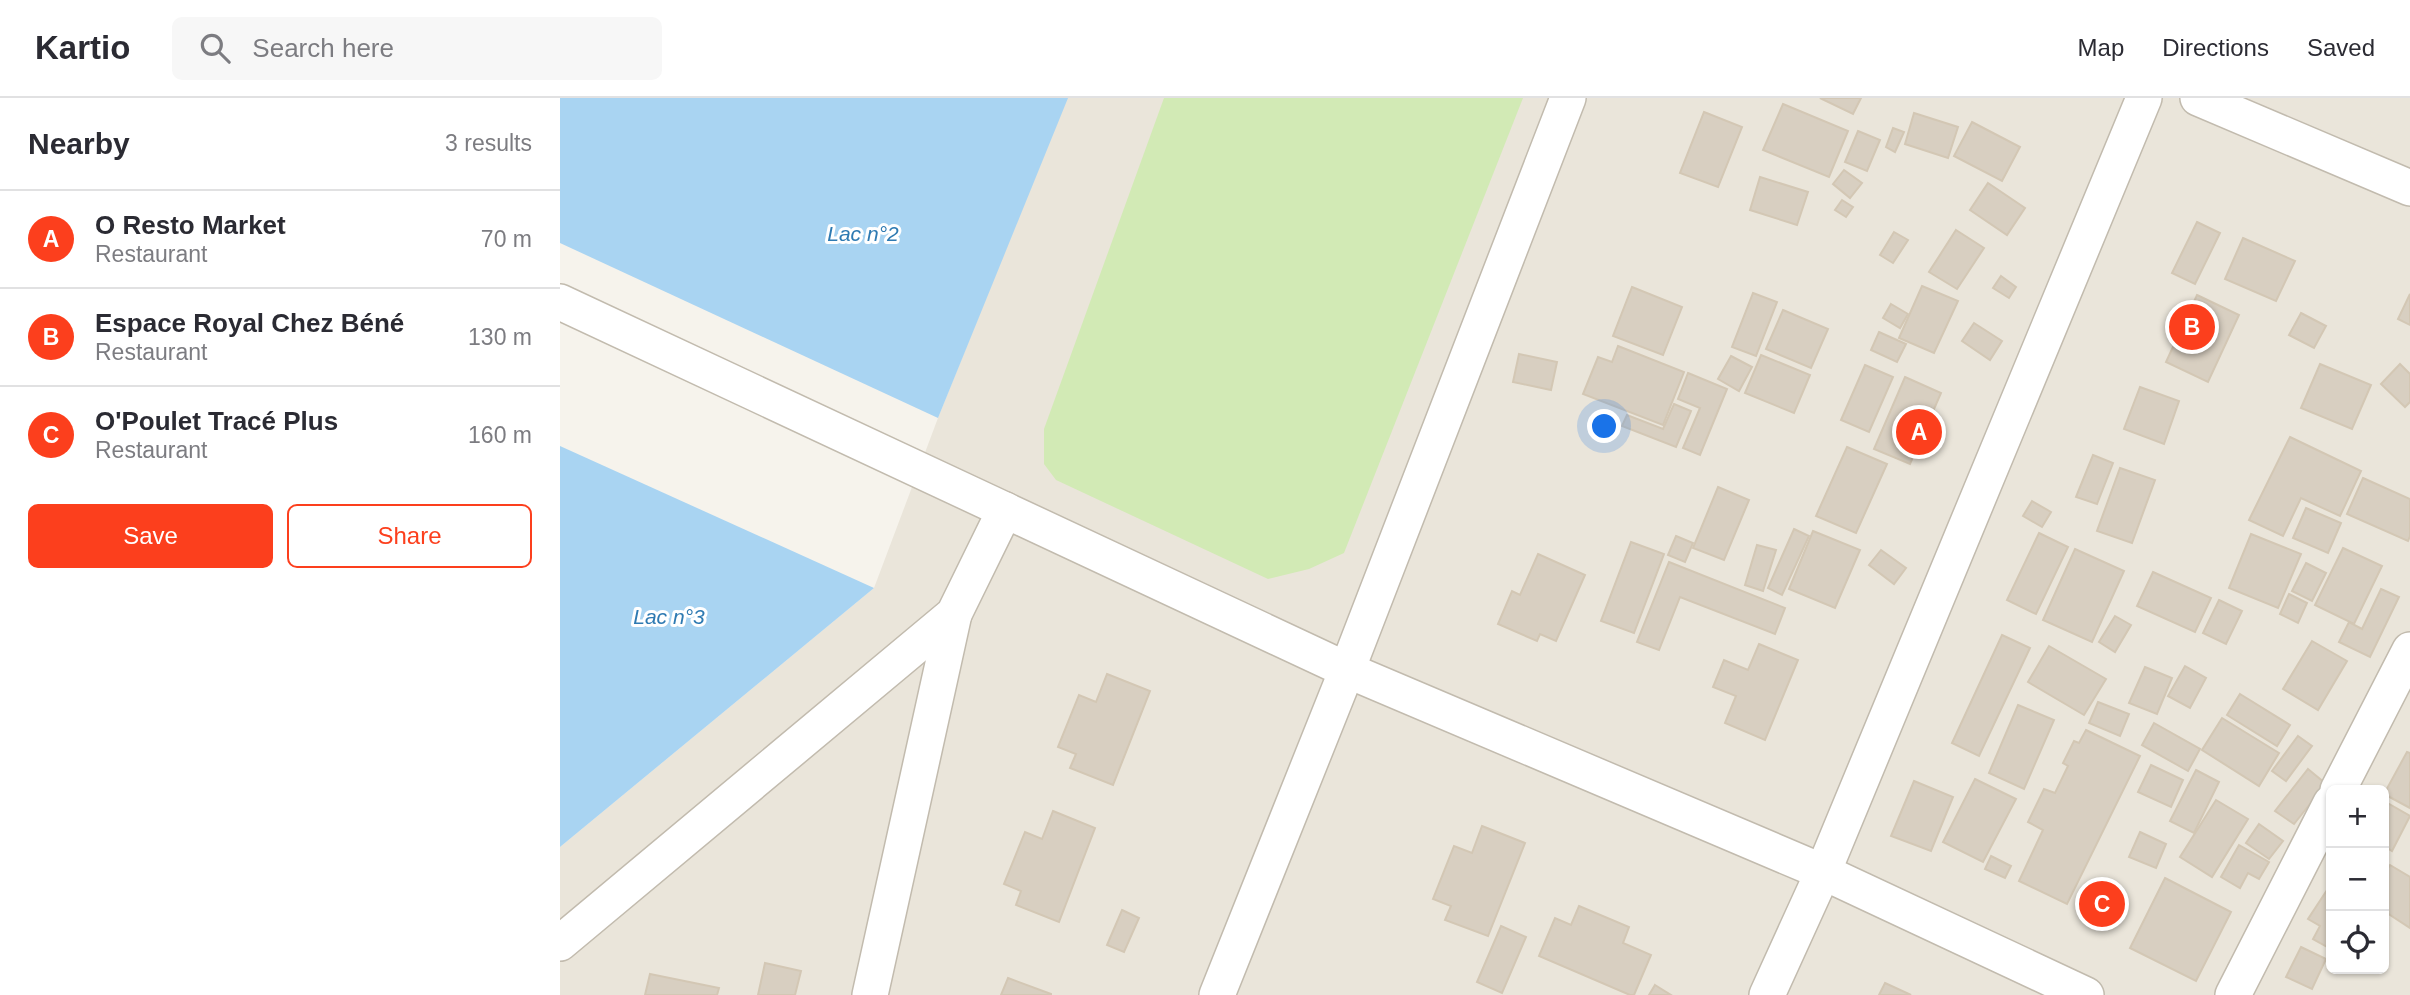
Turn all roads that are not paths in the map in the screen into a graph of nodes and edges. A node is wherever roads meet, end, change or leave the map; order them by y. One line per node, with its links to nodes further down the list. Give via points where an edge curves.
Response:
1 (1568, 98): 9 (street)
2 (2144, 98): 12 (street)
3 (2198, 98): 4 (street)
4 (2410, 188)
5 (560, 302): 6 (street)
6 (1004, 510): 7 (street); 9 (street)
7 (954, 614): 13 (street); 14 (street)
8 (2410, 650): 10 (street)
9 (1347, 670): 12 (street); 15 (street)
10 (2341, 785)
11 (2326, 813): 18 (street)
12 (1823, 872): 16 (street); 17 (street)
13 (560, 943)
14 (870, 995)
15 (1217, 995)
16 (1767, 995)
17 (2086, 995)
18 (2233, 995)

